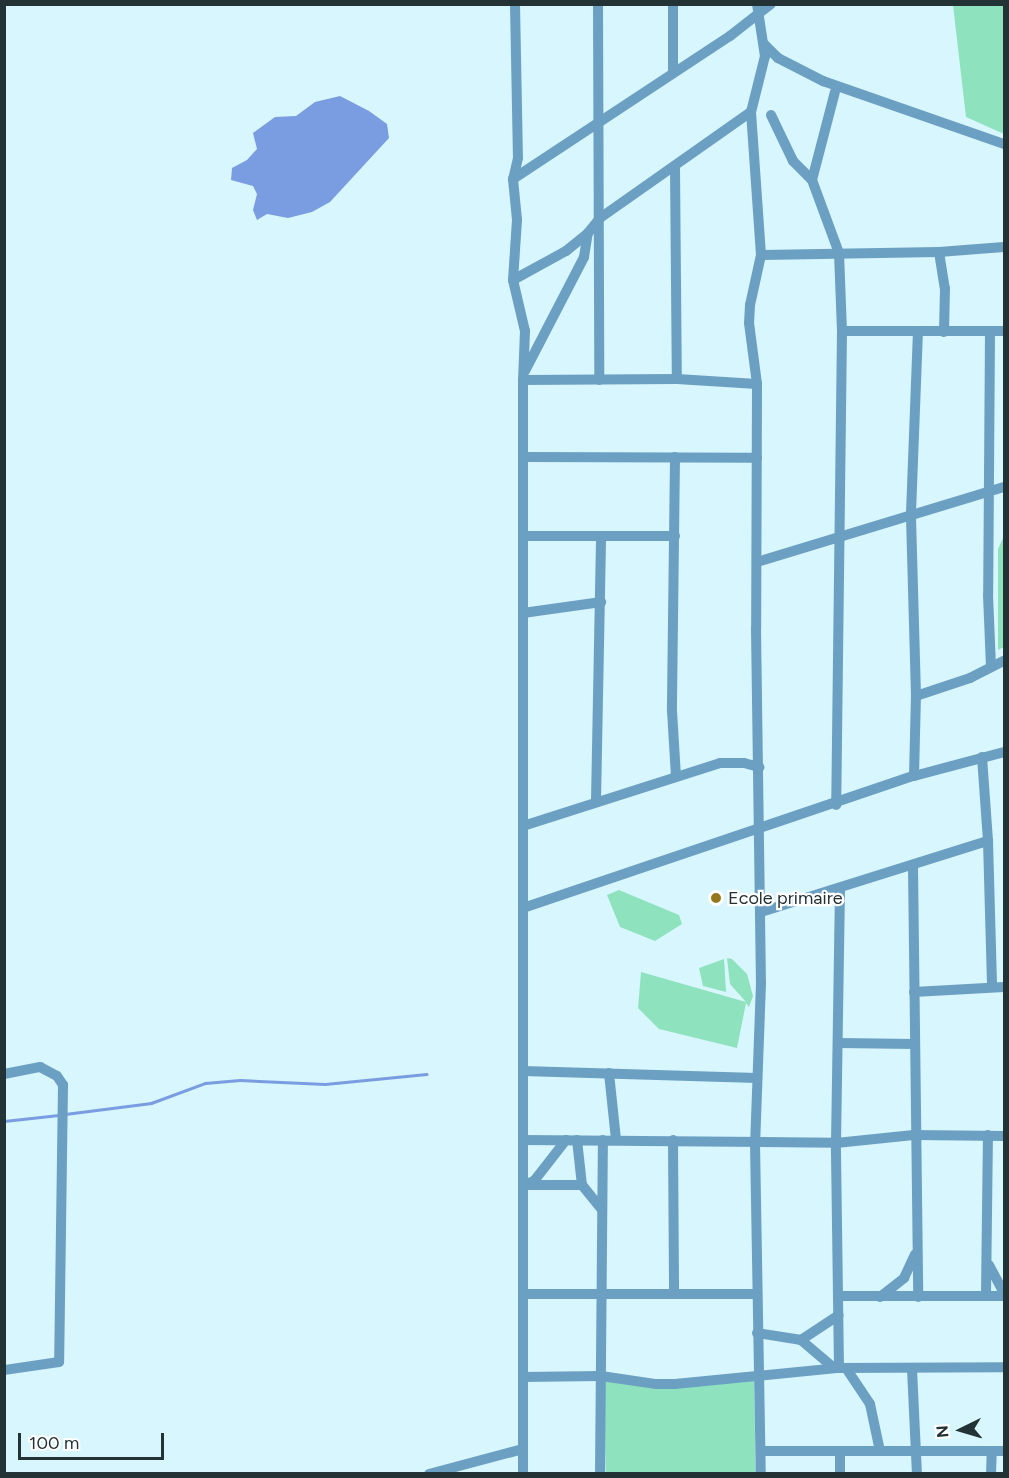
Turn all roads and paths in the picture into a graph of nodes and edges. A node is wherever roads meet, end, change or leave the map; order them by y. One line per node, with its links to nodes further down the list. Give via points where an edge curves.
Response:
1 (515, 4): 13 (street)
2 (598, 4): 11 (street)
3 (673, 4): 7 (street)
4 (771, 4): 5 (street)
5 (757, 9): 6 (street); 7 (street, via 730,36)
6 (764, 44): 9 (street, via 761,77); 12 (street, via 778,58 823,81)
7 (673, 72): 11 (street)
8 (835, 92): 17 (street)
9 (751, 112): 15 (street); 23 (street)
10 (771, 115): 17 (street, via 793,161)
11 (599, 121): 14 (street); 18 (street)
12 (1005, 144)
13 (518, 158): 14 (street); 16 (street)
14 (536, 162): 16 (street)
15 (675, 167): 18 (street); 32 (street)
16 (513, 179): 24 (street)
17 (812, 180): 22 (street)
18 (600, 218): 19 (street); 31 (street)
19 (588, 233): 24 (street, via 566,251); 30 (street, via 584,256)
20 (1005, 247): 21 (street)
21 (939, 252): 22 (street); 28 (street, via 945,288)
22 (839, 254): 23 (street); 25 (street)
23 (761, 255): 33 (street, via 749,323)
24 (513, 280): 30 (street, via 525,331)
25 (842, 331): 27 (street); 40 (street)
26 (1005, 331): 29 (street)
27 (918, 332): 28 (street); 39 (street)
28 (944, 332): 29 (street)
29 (990, 332): 38 (street)
30 (523, 377): 31 (street); 34 (street)
31 (600, 380): 32 (street)
32 (677, 380): 33 (street)
33 (758, 384): 36 (street)
34 (523, 457): 35 (street); 41 (street)
35 (675, 457): 36 (street); 43 (street)
36 (757, 458): 44 (street)
37 (1005, 487): 38 (street)
38 (990, 491): 39 (street); 48 (street)
39 (911, 513): 40 (street); 49 (street)
40 (838, 535): 44 (street); 56 (street)
41 (523, 536): 42 (street); 46 (street)
42 (601, 536): 43 (street); 45 (street)
43 (675, 536): 53 (street, via 672,711)
44 (757, 562): 52 (street)
45 (601, 602): 46 (street); 55 (street)
46 (523, 613): 57 (street)
47 (1005, 661): 48 (street)
48 (991, 667): 49 (street)
49 (916, 696): 54 (street)
50 (1005, 752): 51 (street)
51 (982, 757): 54 (street); 59 (street)
52 (759, 767): 53 (street, via 720,763); 58 (street)
53 (676, 776): 55 (street)
54 (914, 777): 56 (street)
55 (596, 801): 57 (street)
56 (836, 805): 58 (street)
57 (523, 826): 62 (street)
58 (759, 828): 62 (street); 63 (street)
59 (988, 841): 60 (street); 64 (street)
60 (913, 866): 61 (street); 66 (street)
61 (840, 888): 63 (street); 67 (street)
62 (523, 908): 69 (street)
63 (761, 912): 72 (street)
64 (992, 987): 65 (street); 66 (street)
65 (1005, 987)
66 (914, 992): 68 (street)
67 (838, 1043): 68 (street); 82 (street)
68 (915, 1044): 73 (street)
69 (523, 1071): 70 (street); 76 (street)
70 (609, 1072): 72 (street); 79 (street)
71 (4, 1074): 103 (street, via 40,1067 57,1076 63,1085 59,1362)
72 (757, 1078): 81 (street)
73 (914, 1135): 74 (street); 82 (street); 86 (street)
74 (988, 1135): 75 (street); 87 (street)
75 (1005, 1136)
76 (523, 1140): 77 (street); 83 (street)
77 (571, 1140): 78 (street); 83 (street, via 534,1181); 84 (street)
78 (603, 1140): 79 (street); 85 (street)
79 (616, 1140): 80 (street)
80 (674, 1140): 81 (street); 90 (street)
81 (755, 1143): 82 (street); 91 (street)
82 (836, 1143): 93 (street)
83 (523, 1185): 84 (street); 88 (street)
84 (582, 1185): 85 (street)
85 (602, 1210): 89 (street)
86 (917, 1246): 95 (street, via 904,1278); 96 (street)
87 (987, 1261): 92 (street); 94 (street)
88 (523, 1294): 89 (street); 106 (street)
89 (600, 1294): 90 (street); 105 (street)
90 (674, 1294): 91 (street)
91 (757, 1294): 98 (street)
92 (1005, 1294): 94 (street)
93 (839, 1296): 95 (street); 97 (street)
94 (987, 1296): 96 (street)
95 (880, 1297): 96 (street)
96 (918, 1297)
97 (839, 1315): 99 (street); 101 (street)
98 (757, 1333): 99 (street); 104 (street)
99 (801, 1340): 101 (street)
100 (1005, 1367): 102 (street)
101 (840, 1368): 102 (street); 104 (street); 110 (street, via 870,1404)
102 (912, 1369): 111 (street)
103 (4, 1370)
104 (758, 1374): 105 (street, via 675,1384); 108 (street)
105 (601, 1376): 106 (street); 117 (street)
106 (524, 1377): 107 (street)
107 (524, 1449): 114 (street); 116 (street)
108 (761, 1451): 109 (street); 118 (street)
109 (840, 1451): 110 (street); 119 (street)
110 (880, 1451): 111 (street)
111 (917, 1451): 112 (street); 120 (street)
112 (992, 1451): 113 (street); 121 (street)
113 (1005, 1451)
114 (447, 1471): 115 (street)
115 (429, 1473)
116 (523, 1473)
117 (600, 1473)
118 (761, 1473)
119 (840, 1473)
120 (917, 1473)
121 (991, 1473)

